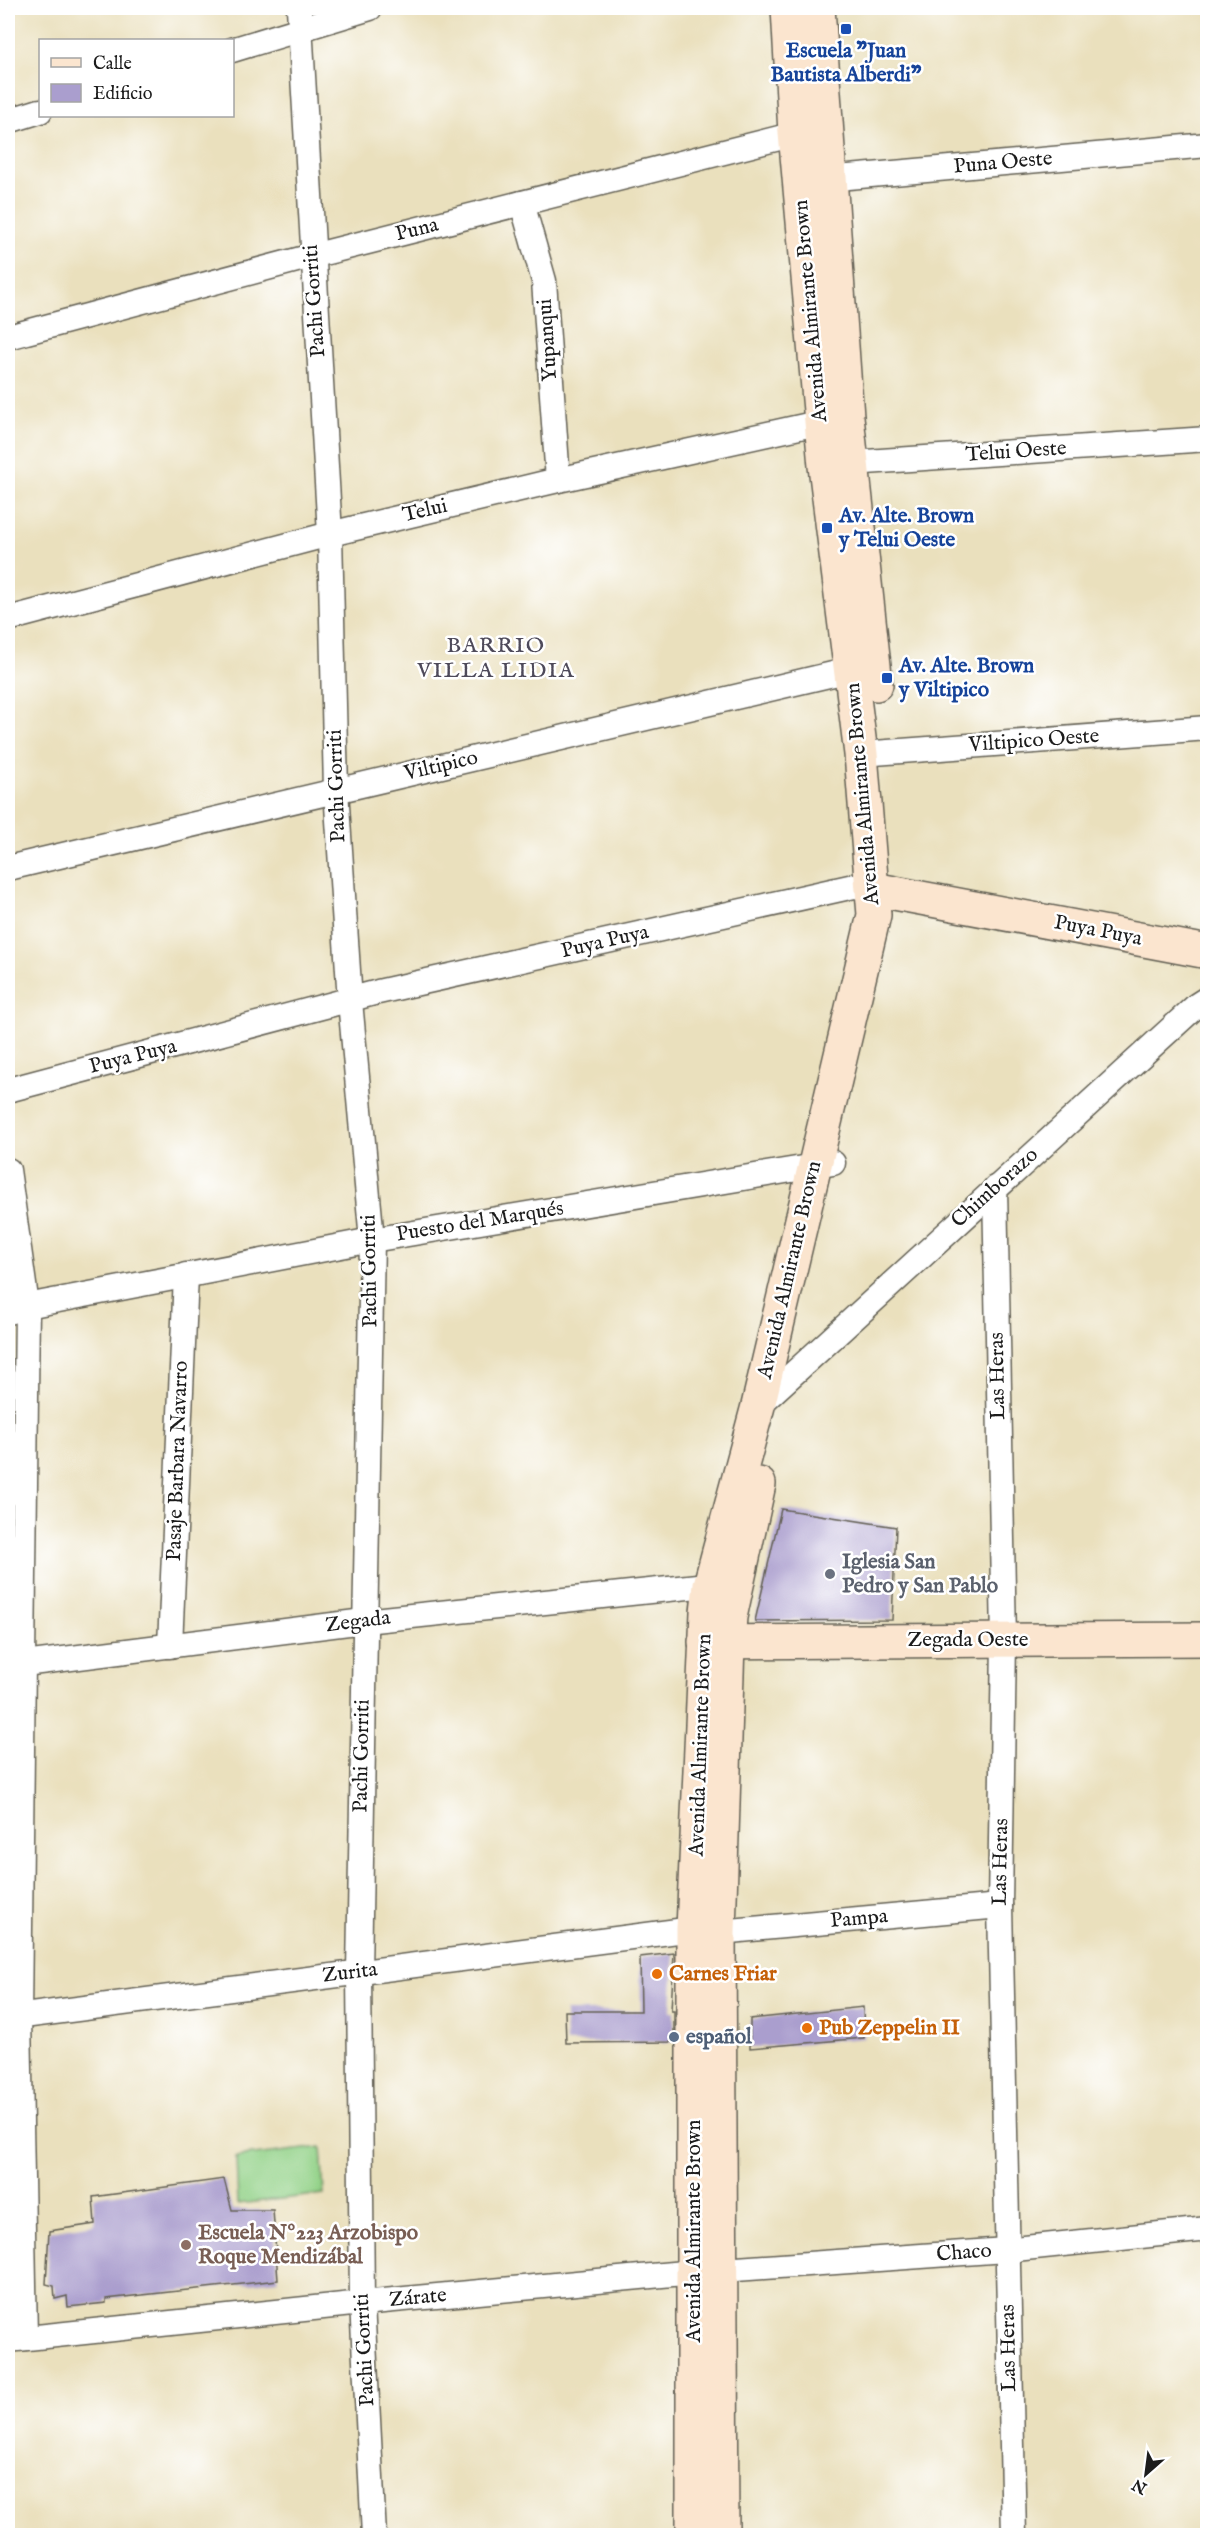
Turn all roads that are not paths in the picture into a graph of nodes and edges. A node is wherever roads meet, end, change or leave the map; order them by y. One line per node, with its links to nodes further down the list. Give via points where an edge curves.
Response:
1 (370, 8): 4 (street)
2 (788, 8): 9 (main road, Avenida Almirante Brown)
3 (819, 8): 8 (main road, Avenida Almirante Brown)
4 (299, 18): 5 (street); 14 (street, Pachi Gorriti)
5 (234, 49)
6 (39, 111): 7 (street)
7 (8, 121)
8 (828, 126): 9 (street, Puna); 11 (main road, Avenida Almirante Brown)
9 (795, 133): 12 (main road, Avenida Almirante Brown); 13 (street, Puna)
10 (1208, 145): 11 (street, Puna Oeste)
11 (832, 178): 12 (street, Puna Oeste); 16 (main road, Avenida Almirante Brown)
12 (800, 183): 16 (main road, Avenida Almirante Brown)
13 (522, 204): 14 (street, Puna); 19 (street, Yupanqui, via 544,281)
14 (312, 256): 15 (street, Puna); 20 (street, Pachi Gorriti)
15 (8, 337)
16 (834, 419): 18 (main road, Avenida Almirante Brown); 19 (street, Telui)
17 (1208, 439): 18 (street, Telui Oeste)
18 (838, 464): 22 (main road, Avenida Almirante Brown)
19 (558, 480): 20 (street, Telui)
20 (330, 534): 21 (street, Telui); 25 (street, Pachi Gorriti)
21 (8, 619)
22 (863, 667): 24 (main road, Avenida Almirante Brown); 25 (street, Viltipico)
23 (1208, 728): 24 (street, Viltipico Oeste)
24 (872, 753): 27 (main road, Avenida Almirante Brown)
25 (336, 790): 26 (street, Viltipico); 30 (street, Pachi Gorriti)
26 (8, 868)
27 (883, 890): 28 (main road, Puya Puya); 30 (street, Puya Puya, via 854,886); 32 (main road, Avenida Almirante Brown, via 894,918)
28 (1208, 952)
29 (1208, 998): 34 (street, Chimborazo)
30 (350, 1001): 31 (street, Puya Puya); 35 (street, Pachi Gorriti)
31 (8, 1090)
32 (823, 1165): 35 (street, Puesto del Marqués); 38 (main road, Avenida Almirante Brown); 39 (main road, Avenida Almirante Brown)
33 (8, 1170): 37 (street)
34 (995, 1188): 38 (street, Chimborazo); 43 (street, Las Heras)
35 (372, 1240): 36 (street, Puesto del Marqués); 41 (street, Pachi Gorriti)
36 (186, 1275): 37 (street, Puesto del Marqués); 45 (street, Pasaje Barbara Navarro)
37 (17, 1309): 46 (street)
38 (784, 1379): 39 (street, Chimborazo); 40 (main road, Avenida Almirante Brown)
39 (758, 1406): 40 (main road, Avenida Almirante Brown)
40 (723, 1583): 41 (street, Zegada); 44 (main road, Avenida Almirante Brown, via 729,1617)
41 (364, 1621): 45 (street, Zegada); 49 (street, Pachi Gorriti)
42 (1208, 1639): 43 (main road, Zegada Oeste)
43 (1004, 1640): 44 (main road, Zegada Oeste); 47 (street, Las Heras)
44 (716, 1642): 48 (main road, Avenida Almirante Brown)
45 (170, 1646): 46 (street, Zegada)
46 (15, 1665): 50 (street)
47 (1000, 1906): 48 (street, Pampa); 52 (street, Las Heras)
48 (706, 1930): 49 (street, Zurita); 53 (main road, Avenida Almirante Brown)
49 (359, 1972): 50 (street, Zurita); 54 (street, Pachi Gorriti)
50 (13, 2017): 55 (street)
51 (1208, 2229): 52 (street, Chaco)
52 (1006, 2250): 53 (street, Chaco); 59 (street, Las Heras)
53 (707, 2272): 54 (street, Zárate); 57 (main road, Avenida Almirante Brown); 58 (main road, Avenida Almirante Brown)
54 (362, 2303): 55 (street, Zárate); 56 (street, Pachi Gorriti)
55 (16, 2339)
56 (374, 2535)
57 (693, 2535)
58 (722, 2535)
59 (1014, 2535)

